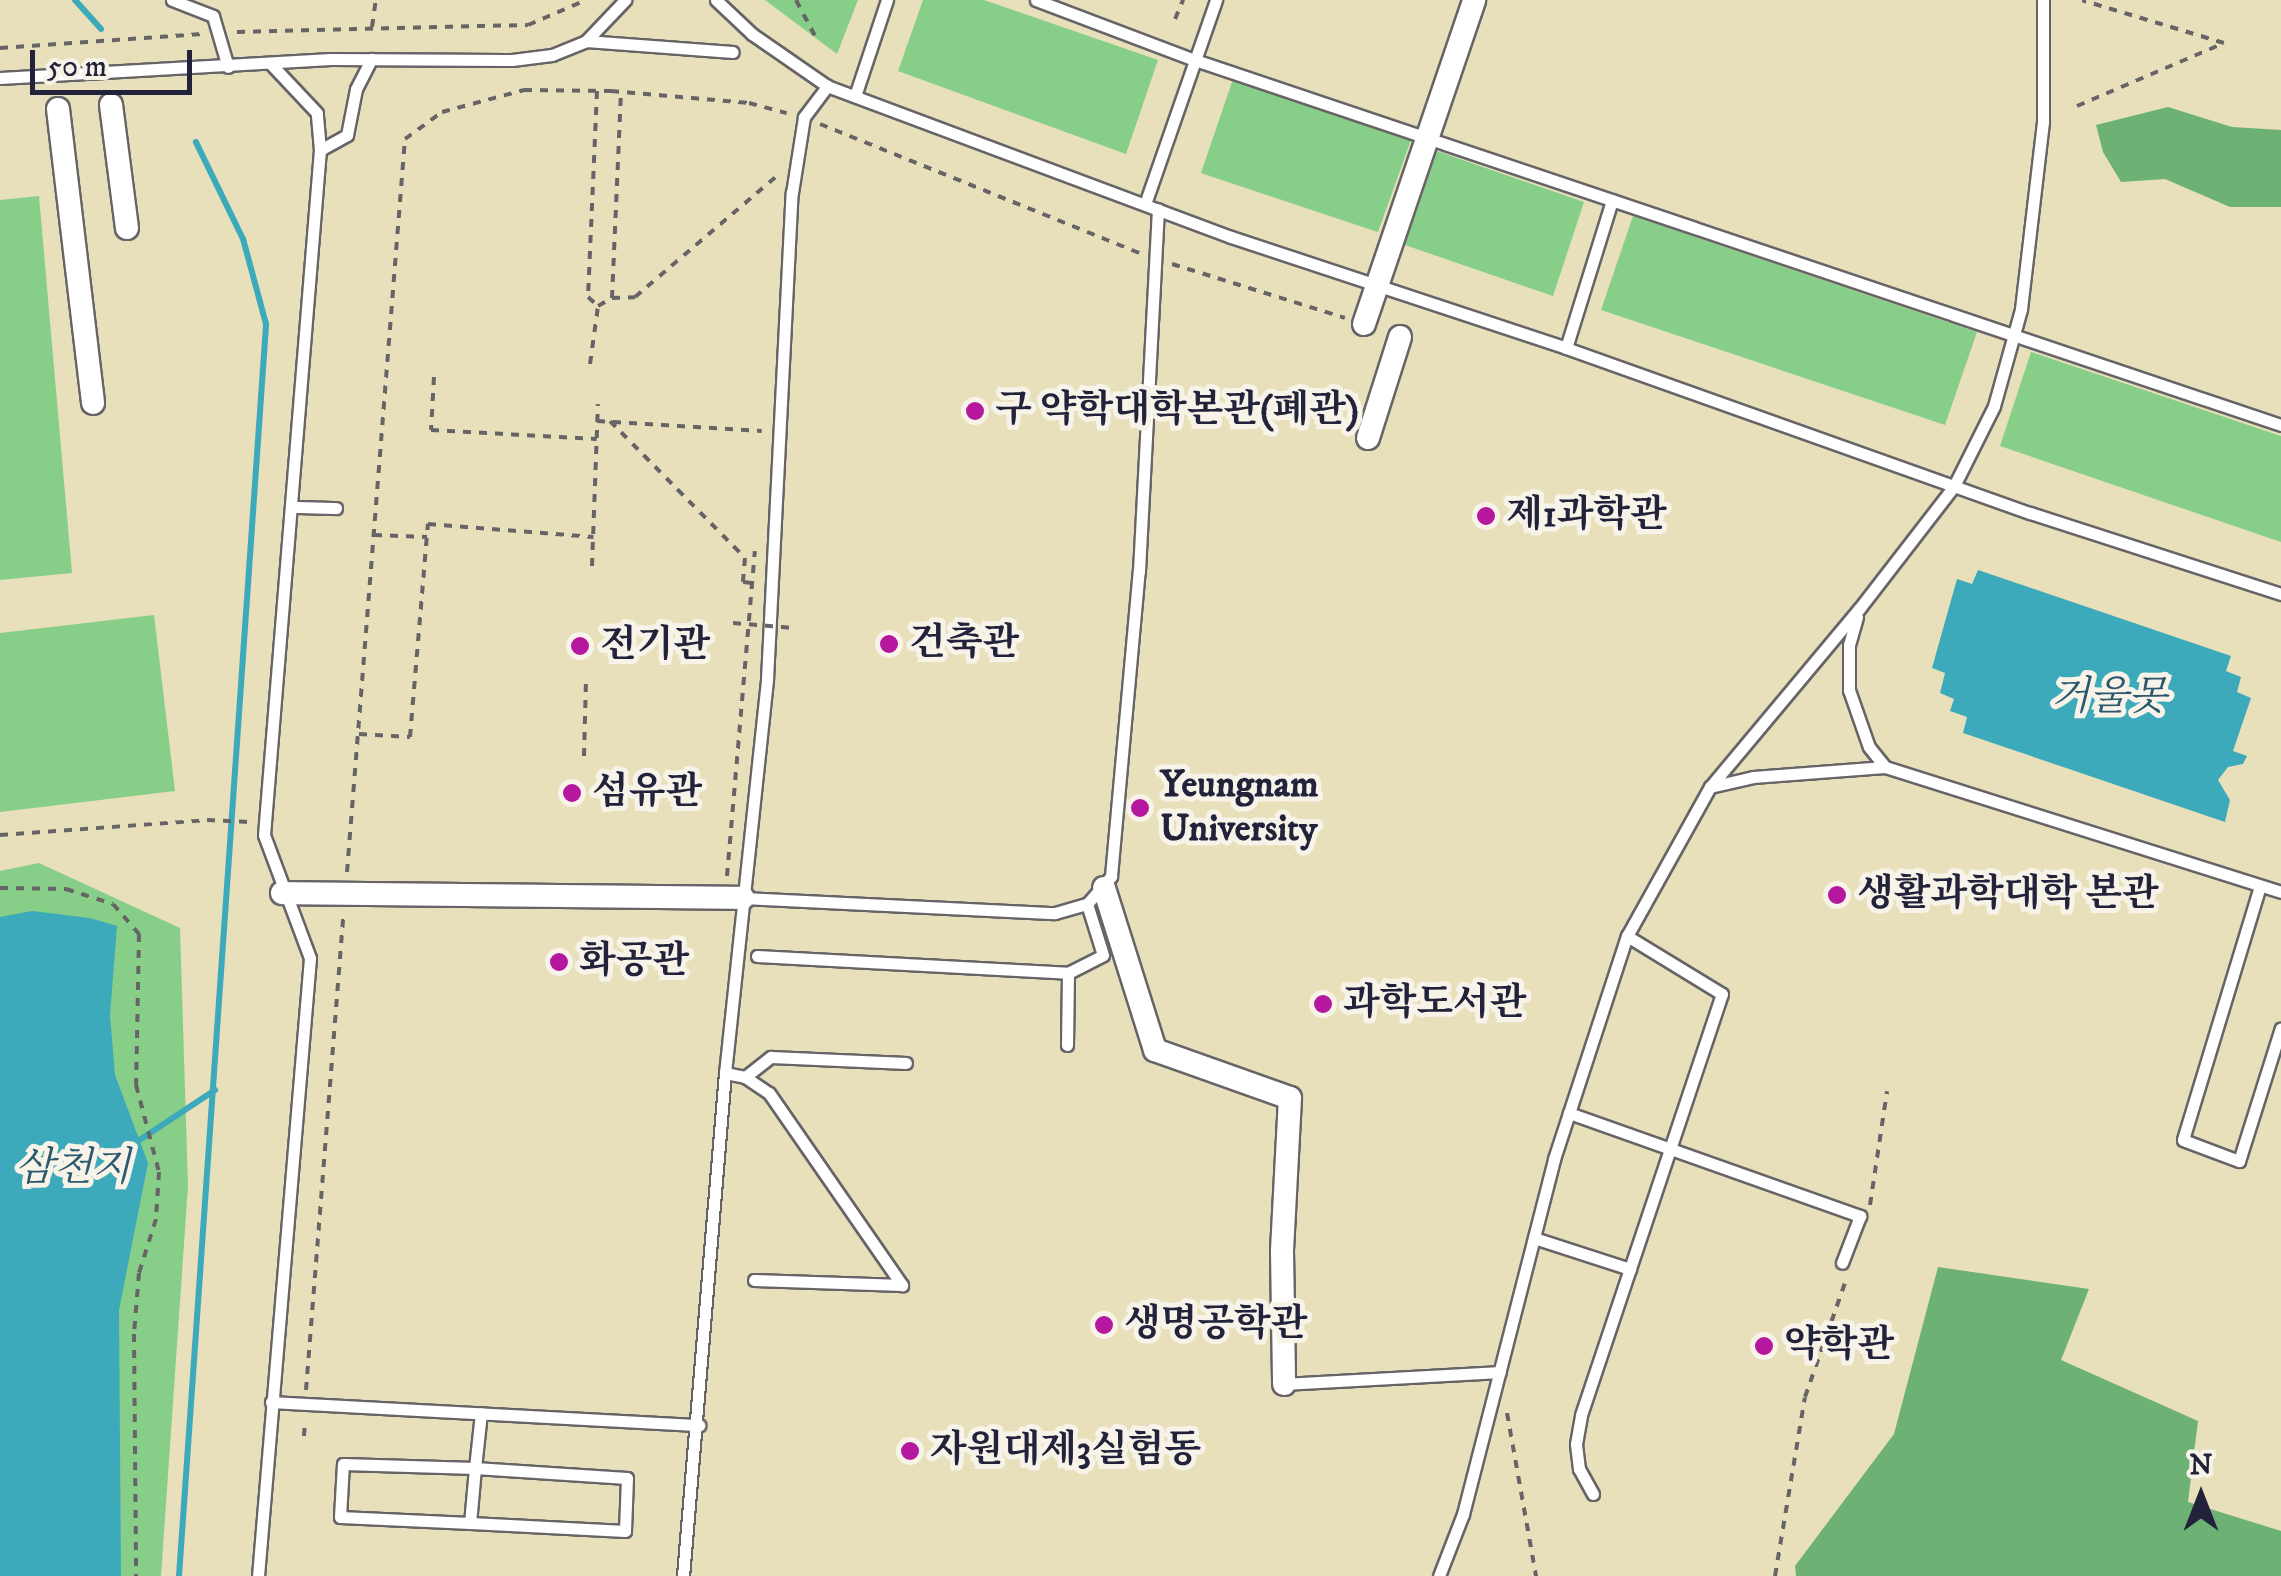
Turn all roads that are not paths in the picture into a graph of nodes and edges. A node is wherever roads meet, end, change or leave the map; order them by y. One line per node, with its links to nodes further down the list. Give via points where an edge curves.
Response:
1 (172, 0): 14 (lane, via 214,16)
2 (625, 0): 9 (lane)
3 (716, 0): 16 (lane)
4 (887, 0): 17 (lane)
5 (1036, 0): 12 (lane)
6 (1216, 0): 12 (lane)
7 (1474, 0): 20 (street)
8 (2043, 0): 28 (lane, via 2043,122)
9 (586, 41): 10 (lane); 11 (lane, via 562,53 512,60)
10 (733, 52)
11 (371, 59): 13 (lane); 21 (lane, via 356,89 348,135)
12 (1195, 60): 20 (lane); 23 (lane)
13 (271, 64): 14 (lane); 21 (lane, via 316,113)
14 (228, 67): 15 (lane)
15 (0, 78)
16 (827, 86): 17 (lane); 45 (lane, via 804,117 793,182 766,678)
17 (855, 96): 23 (lane)
18 (111, 105): 25 (street)
19 (58, 108): 31 (street)
20 (1430, 138): 22 (lane); 26 (street)
21 (320, 150): 35 (lane)
22 (1612, 200): 28 (lane); 30 (lane)
23 (1145, 204): 24 (lane)
24 (1158, 209): 26 (lane); 44 (lane, via 1115,864)
25 (126, 228)
26 (1379, 284): 27 (street); 30 (lane)
27 (1364, 324)
28 (2016, 334): 32 (lane); 34 (lane, via 1994,406)
29 (1400, 337): 33 (street)
30 (1566, 348): 34 (lane)
31 (93, 402)
32 (2281, 426)
33 (1368, 438)
34 (1954, 486): 37 (lane); 38 (lane)
35 (294, 507): 36 (lane); 42 (lane, via 264,836)
36 (336, 508)
37 (2281, 594)
38 (1860, 610): 39 (lane, via 1849,644 1849,690 1869,747); 40 (lane)
39 (1885, 767): 40 (lane, via 1753,777); 41 (lane)
40 (1710, 787): 46 (lane)
41 (2260, 886): 43 (lane); 49 (lane, via 2183,1140 2239,1160)
42 (282, 892): 45 (street); 62 (lane, via 310,958)
43 (2281, 892)
44 (1096, 896): 45 (lane, via 1055,913); 48 (lane, via 1103,955); 61 (street, via 1155,1050 1290,1098)
45 (734, 898): 52 (lane)
46 (1627, 936): 54 (lane); 55 (lane, via 1722,994)
47 (757, 956): 48 (lane)
48 (1068, 973): 50 (lane)
49 (2281, 1028)
50 (1066, 1045)
51 (906, 1063): 53 (lane, via 771,1058)
52 (725, 1073): 53 (lane); 64 (lane)
53 (745, 1077): 59 (lane, via 769,1093 902,1285)
54 (1569, 1113): 55 (lane); 56 (lane)
55 (1667, 1150): 57 (lane, via 1860,1216); 58 (lane)
56 (1534, 1238): 58 (lane); 60 (lane)
57 (1846, 1266)
58 (1630, 1270): 66 (lane, via 1576,1444 1579,1469)
59 (754, 1280)
60 (1500, 1372): 61 (lane); 70 (lane, via 1463,1514)
61 (1284, 1384)
62 (271, 1402): 63 (lane); 68 (lane)
63 (481, 1413): 64 (lane); 65 (lane)
64 (698, 1424): 69 (lane)
65 (475, 1468): 67 (lane); 67 (lane, via 343,1464 340,1517); 67 (lane, via 627,1478 624,1531)
66 (1593, 1494)
67 (470, 1523)
68 (258, 1576)
69 (683, 1576)
70 (1439, 1576)

